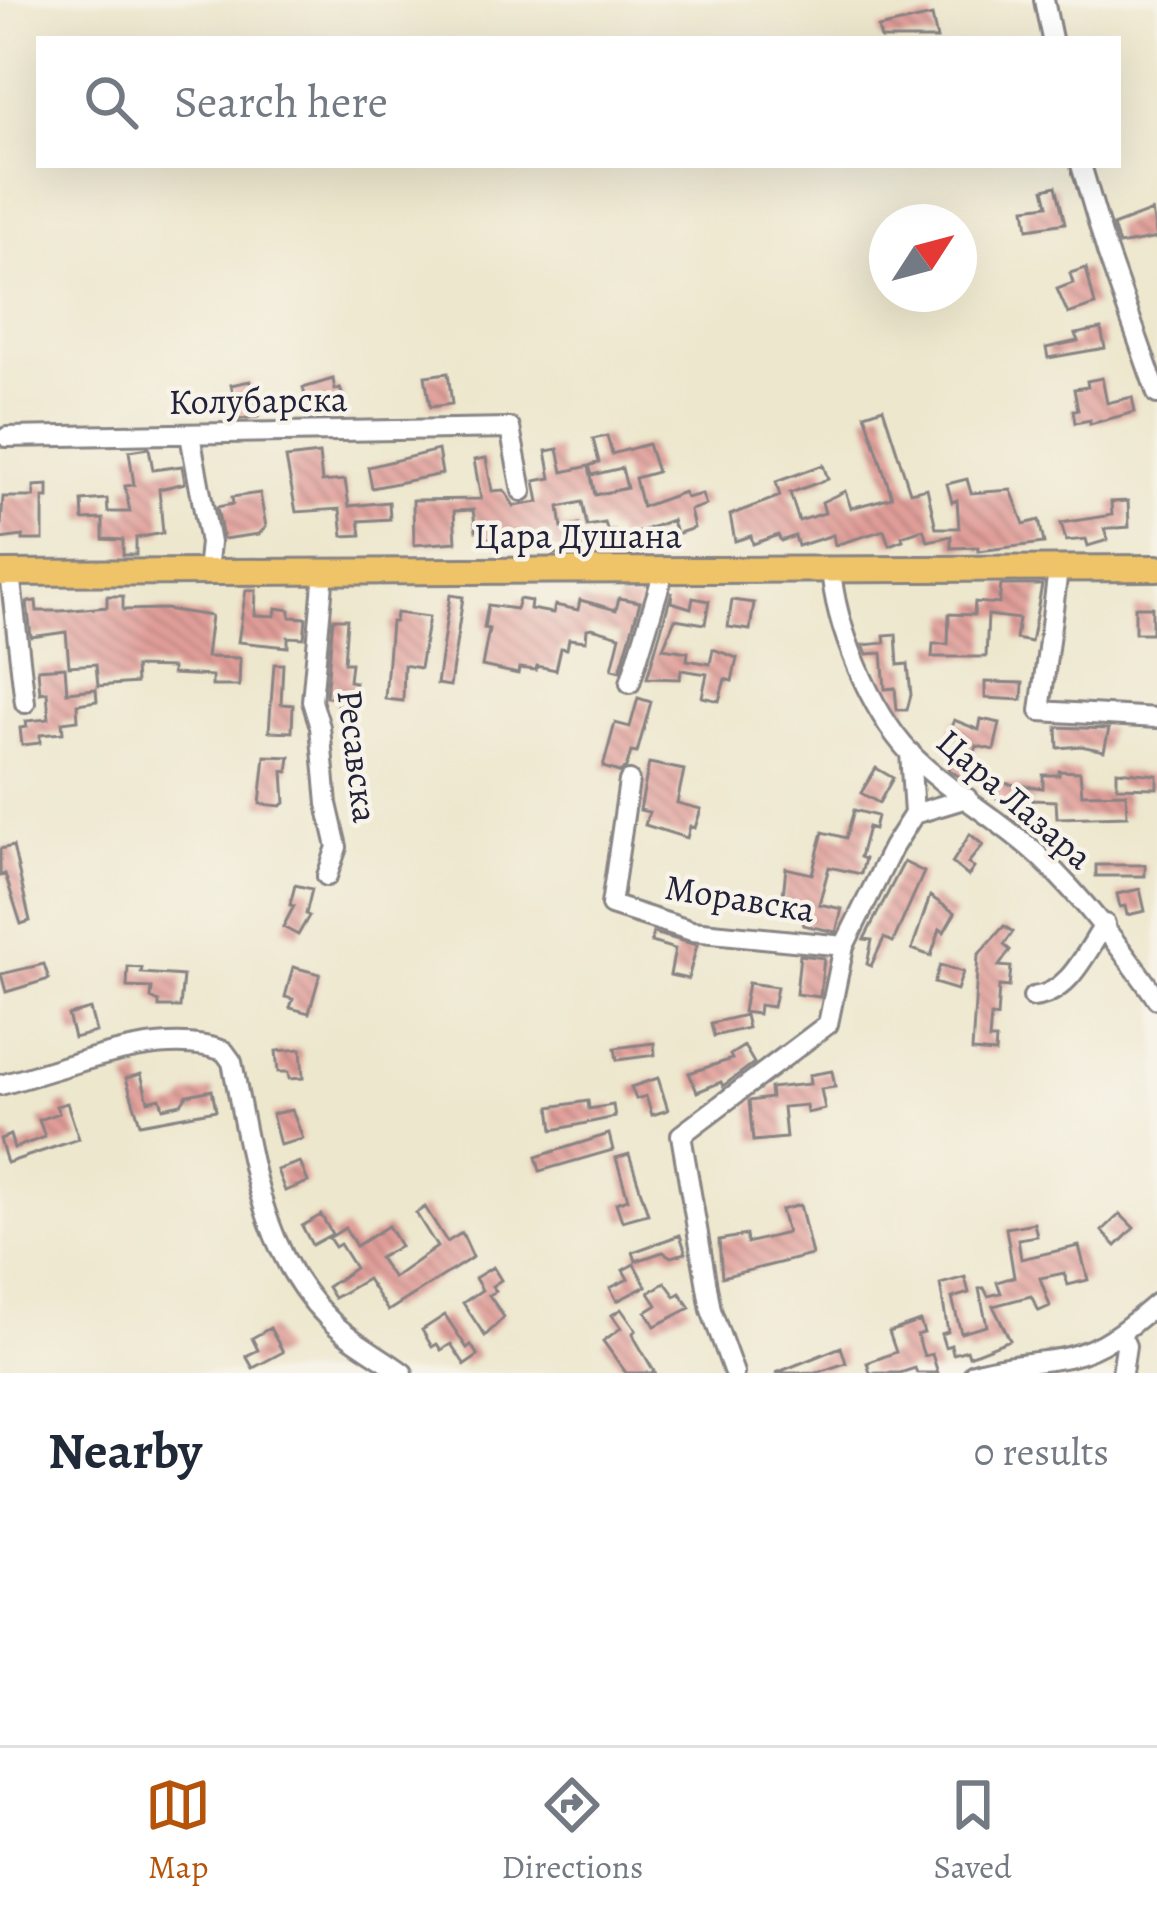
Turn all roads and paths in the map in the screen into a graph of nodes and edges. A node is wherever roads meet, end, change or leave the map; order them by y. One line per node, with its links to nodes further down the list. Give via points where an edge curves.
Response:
1 (1044, 0): 2 (street)
2 (1051, 36)
3 (1083, 168): 4 (street)
4 (1157, 394)
5 (190, 435): 6 (street, Колубарска); 7 (street, Колубарска, via 510,428); 11 (street, via 210,543)
6 (7, 436)
7 (522, 491)
8 (832, 568): 10 (main road, Цара Душана); 12 (main road, Цара Душана); 18 (street, Цара Лазара, via 837,609 860,670)
9 (1157, 568): 10 (main road, Цара Душана)
10 (1058, 570): 17 (street, via 1040,711)
11 (207, 571): 13 (main road, Цара Душана); 14 (main road, Цара Душана)
12 (664, 571): 13 (main road, Цара Душана); 15 (street)
13 (324, 572): 22 (street, Ресавска, via 312,700 337,847)
14 (5, 573): 16 (street)
15 (630, 683)
16 (25, 703)
17 (1157, 718)
18 (910, 752): 20 (street, Цара Лазара); 21 (street)
19 (628, 781): 24 (street, Моравска, via 610,904 692,932)
20 (967, 798): 21 (street); 23 (street, Цара Лазара)
21 (914, 814): 24 (street)
22 (327, 876)
23 (1105, 924): 25 (street, via 1061,987); 26 (street, Цара Лазара)
24 (844, 946): 31 (street, via 828,1024 681,1135 711,1310)
25 (1033, 997)
26 (1157, 999)
27 (0, 1085): 30 (street, via 179,1042 224,1051 277,1247 331,1322)
28 (1157, 1303): 29 (street)
29 (1120, 1334): 32 (street, via 1073,1356); 33 (street)
30 (403, 1373)
31 (734, 1373)
32 (974, 1373)
33 (1122, 1373)

